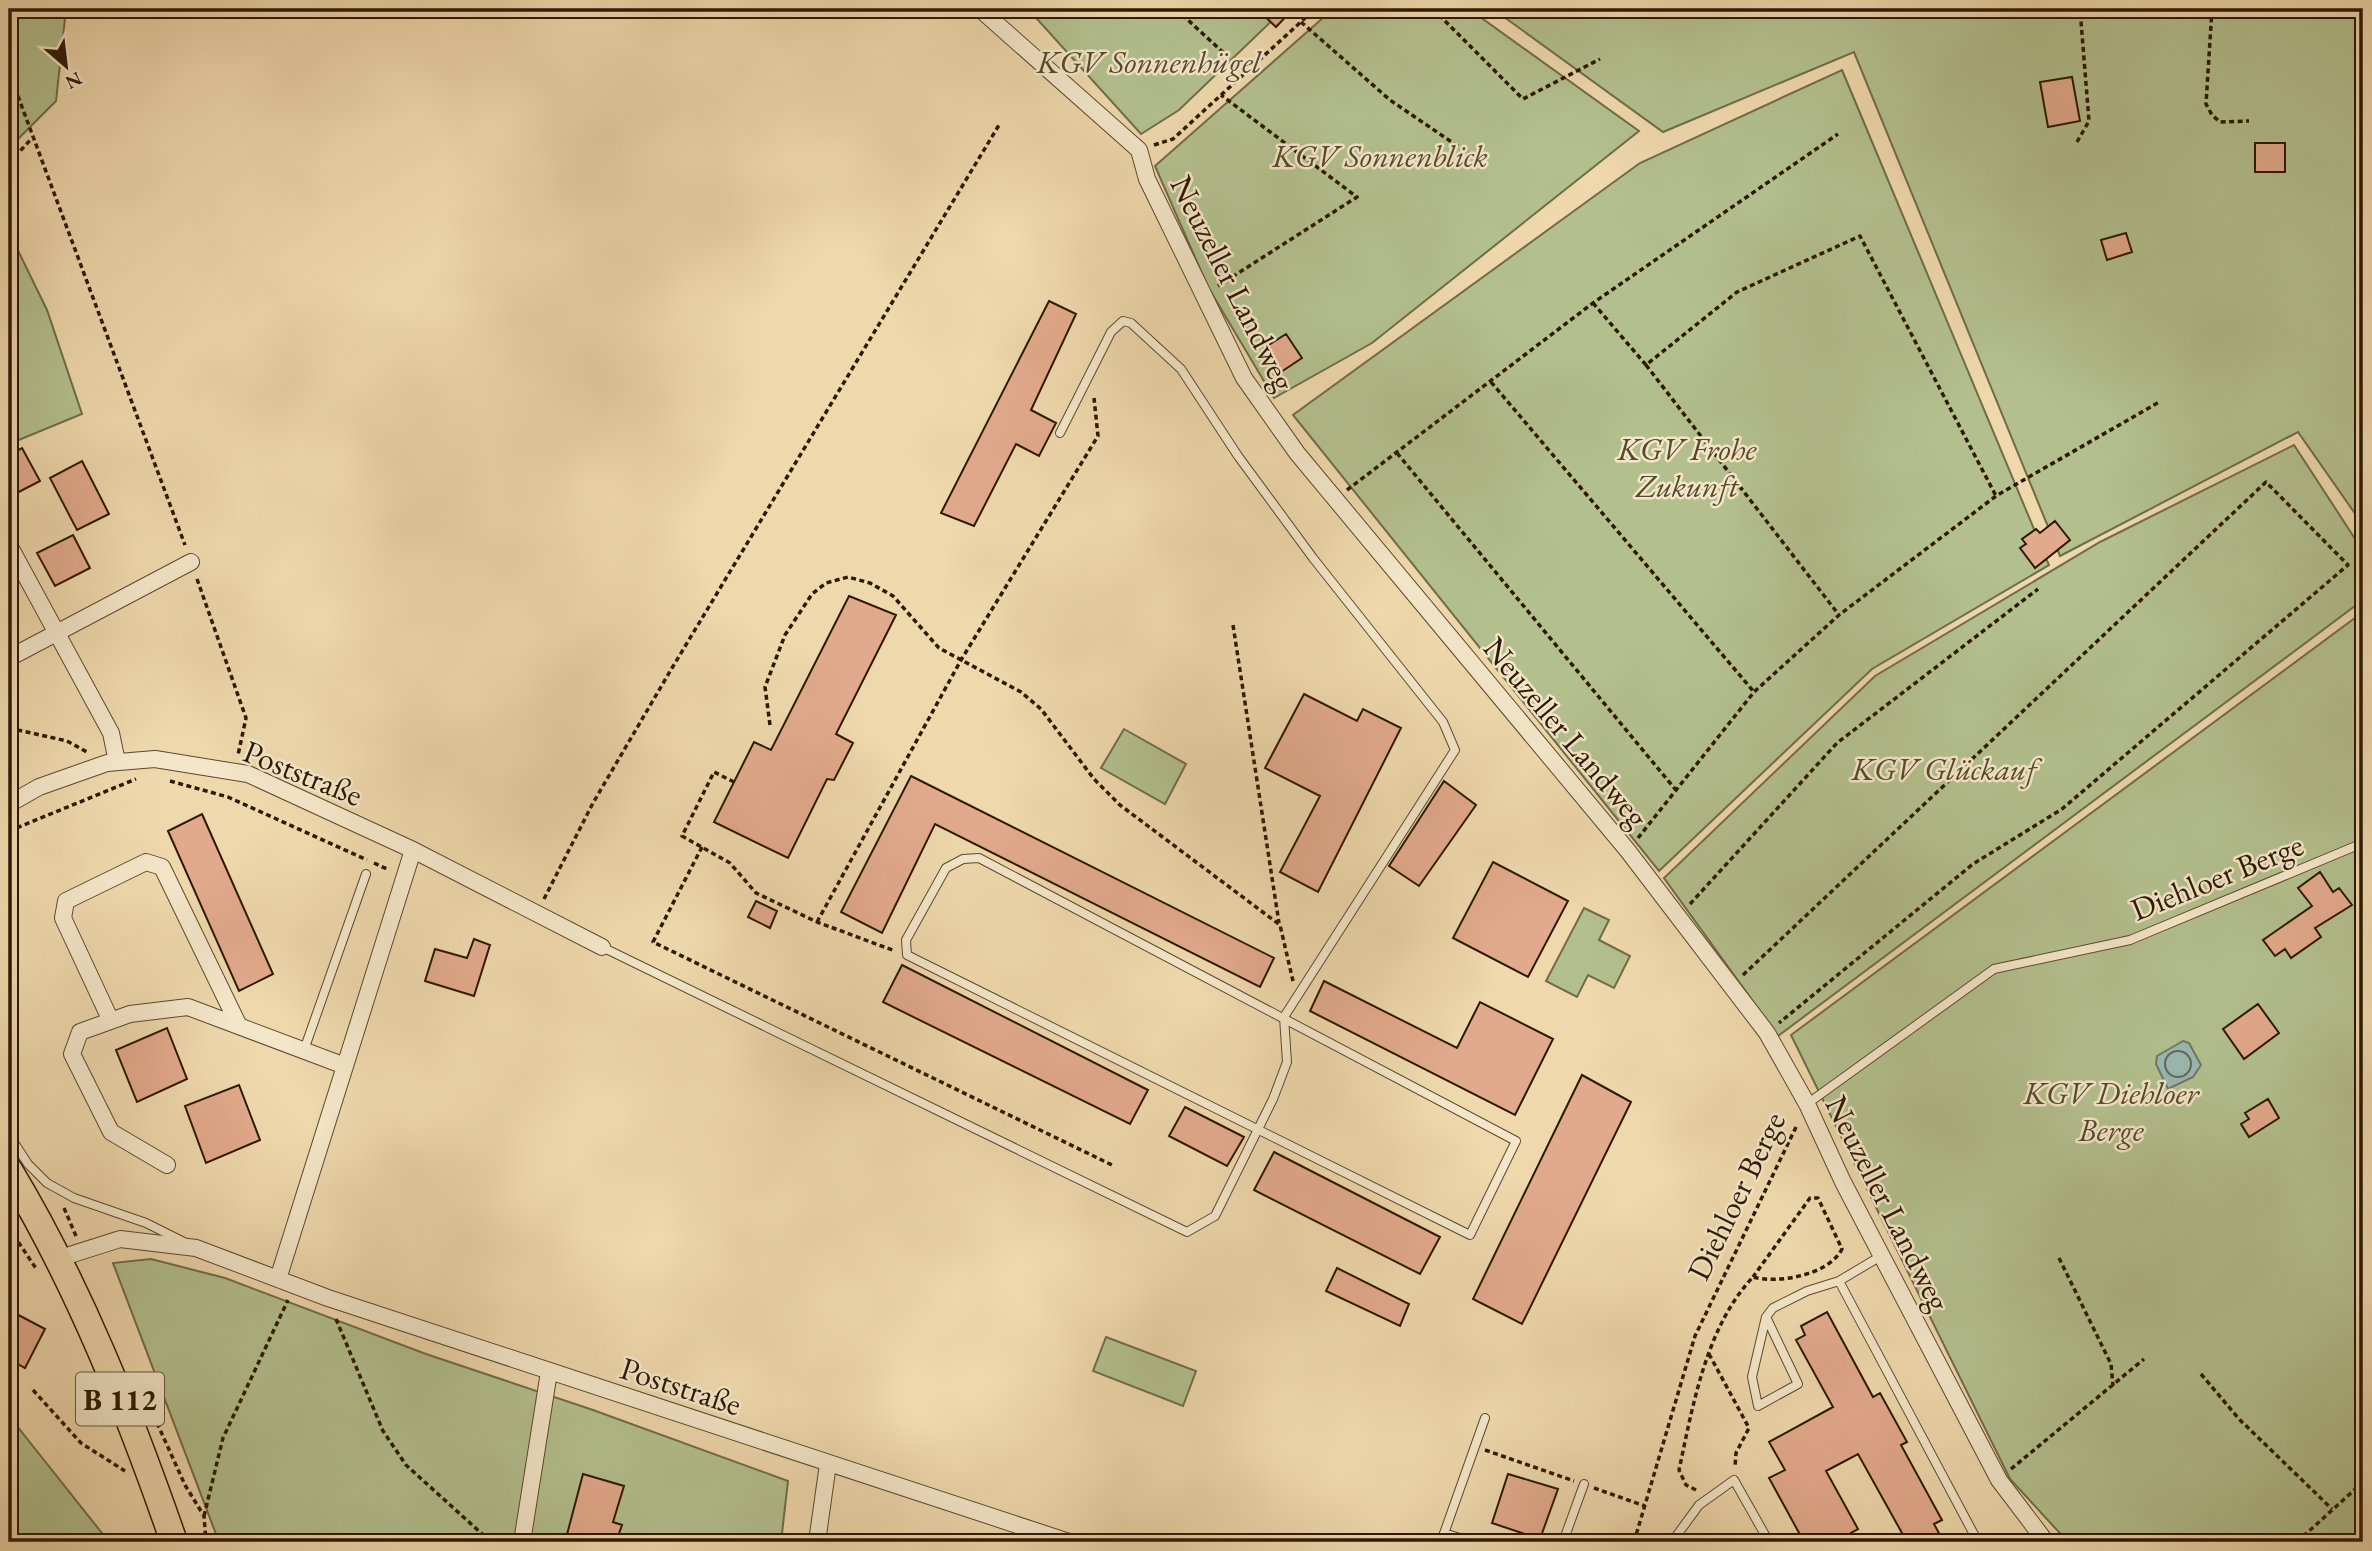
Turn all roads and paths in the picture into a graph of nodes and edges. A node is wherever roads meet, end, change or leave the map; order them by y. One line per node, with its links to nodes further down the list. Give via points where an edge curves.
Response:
1 (980, 9): 17 (street, Neuzeller Landweg)
2 (1176, 9): 8 (path)
3 (1315, 9): 7 (path)
4 (1433, 9): 9 (path, via 1523,99)
5 (2080, 9): 16 (path, via 2090,121)
6 (2212, 9): 12 (path, via 2206,104 2220,122)
7 (1301, 22): 11 (path); 18 (path, via 1390,100)
8 (1227, 56)
9 (1600, 60)
10 (9, 72): 15 (path)
11 (1221, 95): 17 (path, via 1173,139); 20 (path, via 1357,197)
12 (2249, 121)
13 (999, 125): 56 (path, via 606,780)
14 (1838, 134): 21 (path)
15 (33, 137): 19 (path); 31 (path)
16 (2077, 142)
17 (1139, 150): 20 (street, Neuzeller Landweg, via 1147,179)
18 (1481, 162)
19 (9, 163)
20 (1204, 295): 29 (street, Neuzeller Landweg, via 1244,378)
21 (1593, 303): 22 (path); 24 (path)
22 (1646, 365): 28 (path, via 1737,292 1860,236); 33 (path)
23 (1091, 369): 26 (lane); 37 (path, via 1098,436); 63 (lane, via 1122,321 1131,323 1181,369 1313,558 1443,722 1455,750)
24 (1491, 382): 27 (path); 38 (path)
25 (2160, 402): 28 (path)
26 (1060, 433)
27 (1396, 453): 29 (path); 46 (path)
28 (1996, 496): 33 (path)
29 (1335, 498): 53 (street, Neuzeller Landweg)
30 (9, 545): 35 (street)
31 (191, 562): 35 (street); 42 (path, via 246,718)
32 (2038, 589): 57 (path, via 1837,743)
33 (1839, 615): 38 (path)
34 (1233, 625): 59 (path)
35 (57, 633): 36 (street); 41 (street, via 111,733)
36 (9, 658)
37 (961, 660): 39 (path, via 939,648 893,596 848,577 826,583 812,594 785,635 765,687); 58 (path); 59 (path, via 1021,692 1041,709 1094,779 1120,805)
38 (1754, 692): 46 (path)
39 (769, 725)
40 (9, 728): 41 (path, via 67,741)
41 (112, 763): 42 (street, Poststraße, via 155,759); 48 (street, Poststraße, via 39,787)
42 (234, 772): 47 (path); 52 (street, Poststraße, via 248,774)
43 (148, 774): 49 (path)
44 (161, 778): 47 (path)
45 (734, 782): 51 (path, via 714,772 682,836)
46 (1675, 789): 53 (path)
47 (228, 797): 55 (path)
48 (9, 804)
49 (9, 831)
50 (2363, 843): 70 (lane, Diehloer Berge, via 2130,940 1994,969)
51 (702, 847): 58 (path, via 730,863 756,894); 73 (path, via 653,942)
52 (413, 850): 55 (street); 56 (street, Poststraße)
53 (1628, 851): 57 (street, Neuzeller Landweg)
54 (366, 874): 68 (lane)
55 (405, 877): 69 (street)
56 (535, 916): 60 (street, Poststraße)
57 (1679, 916): 62 (street, Neuzeller Landweg)
58 (817, 922): 61 (path)
59 (1280, 925): 63 (path)
60 (602, 947): 71 (lane, via 1187,1232 1214,1216)
61 (907, 955): 64 (lane, via 906,940 946,868 963,859 979,858); 71 (lane)
62 (1732, 986): 67 (street, Neuzeller Landweg); 67 (path, via 2266,482 2348,565 2062,809 1973,864)
63 (1296, 997): 64 (lane)
64 (1284, 1017): 71 (lane, via 1286,1062); 71 (lane, via 1516,1142 1470,1235)
65 (110, 1019): 66 (street, via 188,1007); 66 (street, via 63,918 66,901 146,862 162,867); 74 (street, via 80,1032 72,1054 111,1132)
66 (238, 1024): 68 (street)
67 (1767, 1033): 70 (street, Neuzeller Landweg)
68 (304, 1050): 69 (street)
69 (345, 1066): 80 (street)
70 (1807, 1104): 77 (street, Neuzeller Landweg); 99 (path, Diehloer Berge, via 1695,1336)
71 (1259, 1128)
72 (9, 1135): 76 (lane, via 28,1164 61,1191 146,1223)
73 (1112, 1165)
74 (167, 1166)
75 (9, 1170): 79 (main road, B 112)
76 (196, 1248): 79 (street, Poststraße, via 120,1239); 80 (street, Poststraße)
77 (1881, 1256): 81 (lane); 96 (street, Neuzeller Landweg)
78 (2059, 1258): 89 (path, via 2111,1364)
79 (57, 1259): 103 (main road, B 112, via 137,1436)
80 (278, 1279): 82 (street, Poststraße)
81 (1839, 1281): 84 (lane, via 1784,1302); 113 (lane)
82 (295, 1285): 83 (street, Poststraße); 101 (path, via 223,1438)
83 (328, 1297): 87 (street, Poststraße); 104 (path, via 383,1431 406,1465)
84 (1766, 1317): 84 (lane, via 1752,1377 1758,1406 1798,1384)
85 (1709, 1354): 95 (path, via 1749,1427 1736,1453)
86 (2144, 1359): 89 (path)
87 (550, 1372): 93 (street, Poststraße); 105 (street)
88 (2201, 1374): 100 (path, via 2239,1419)
89 (2113, 1386): 96 (path)
90 (33, 1390): 94 (path, via 81,1443)
91 (1485, 1418): 92 (lane)
92 (1474, 1446): 98 (path); 102 (lane)
93 (828, 1464): 106 (street); 107 (street, Poststraße)
94 (130, 1474)
95 (1734, 1480): 111 (lane, via 1699,1505); 112 (lane)
96 (1999, 1480): 114 (street, Neuzeller Landweg)
97 (2363, 1482): 100 (path)
98 (1584, 1484): 99 (path); 109 (lane)
99 (1645, 1506): 110 (path, Diehloer Berge)
100 (2332, 1509): 115 (path)
101 (204, 1516)
102 (1442, 1538): 108 (lane)
103 (174, 1542)
104 (491, 1542)
105 (522, 1542)
106 (817, 1542)
107 (1069, 1542)
108 (1472, 1542)
109 (1563, 1542)
110 (1634, 1542)
111 (1672, 1542)
112 (1769, 1542)
113 (1978, 1542)
114 (2046, 1542)
115 (2297, 1542)

